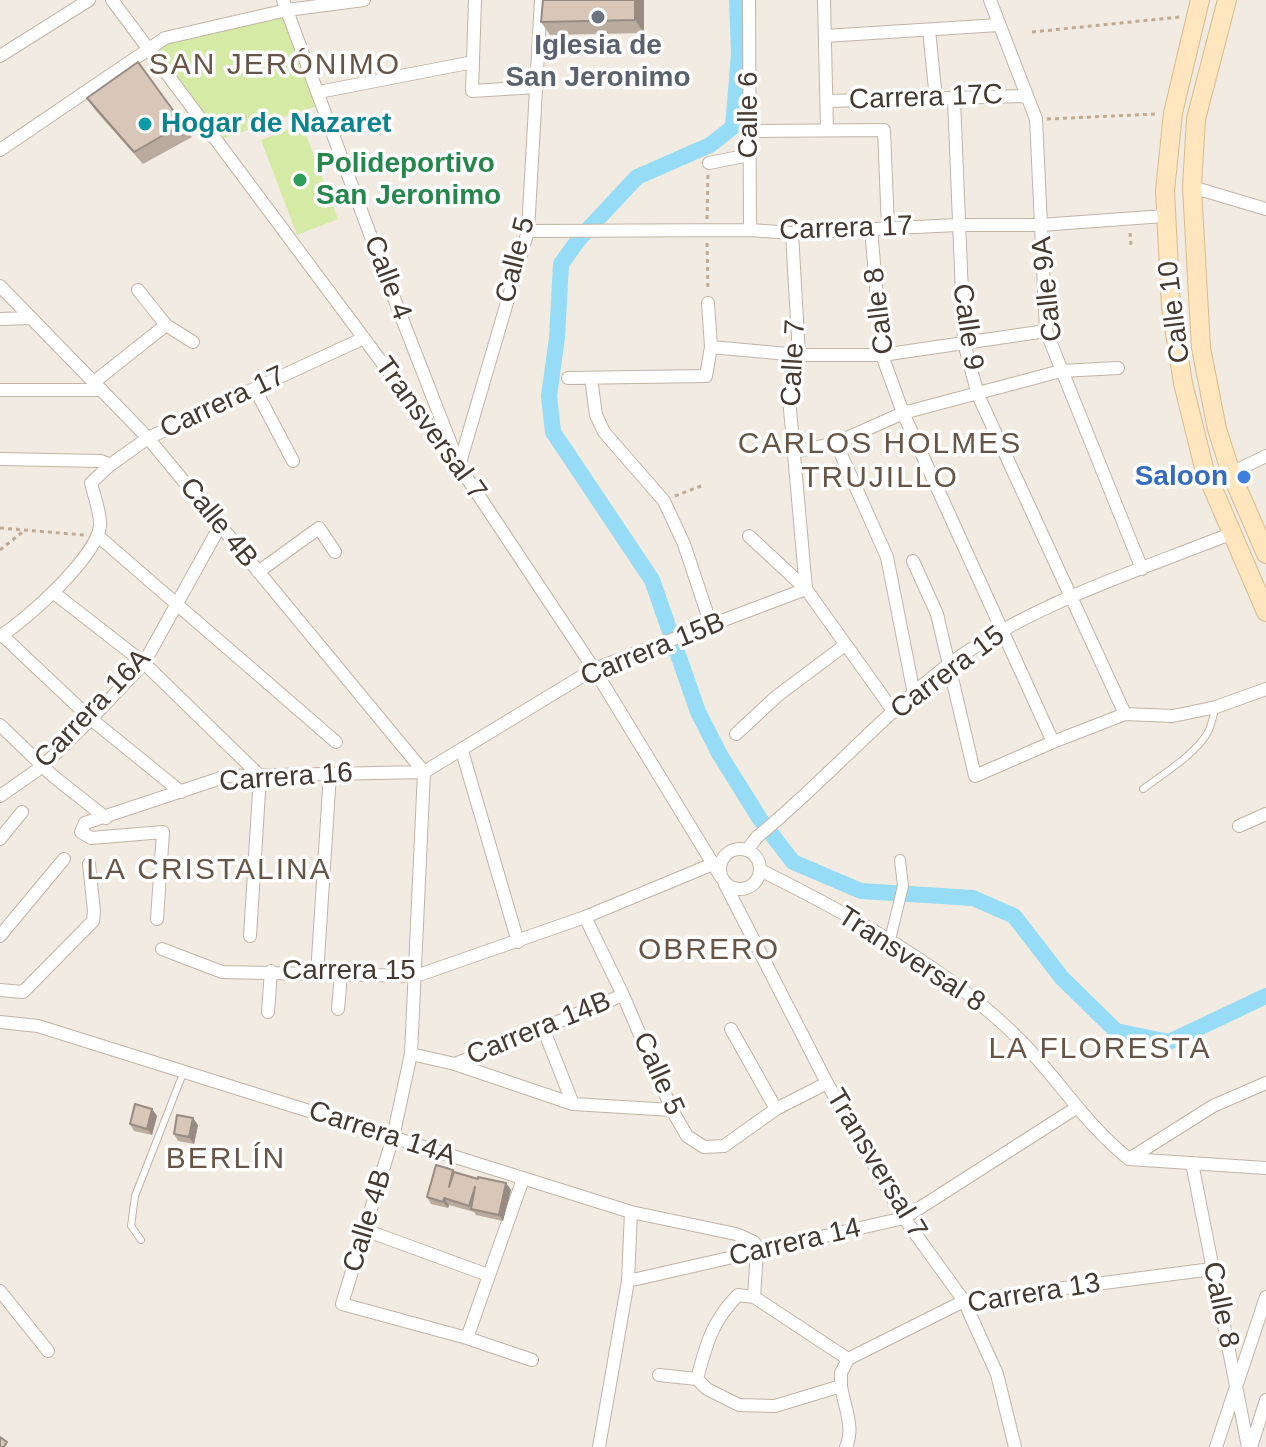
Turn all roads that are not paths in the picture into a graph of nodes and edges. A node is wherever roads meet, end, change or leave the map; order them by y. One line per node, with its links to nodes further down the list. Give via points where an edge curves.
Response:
1 (89, 0): 16 (street)
2 (112, 0): 15 (street, Transversal 7)
3 (364, 0): 10 (street)
4 (475, 0): 17 (street)
5 (541, 0): 18 (street, Calle 5)
6 (749, 0): 25 (street, Calle 6)
7 (824, 0): 14 (street)
8 (990, 0): 12 (street, Calle 9A)
9 (1227, 0): 29 (main road, Calle 10, via 1196,119)
10 (285, 5): 15 (street, via 165,38); 19 (street, Calle 4)
11 (1198, 8): 31 (main road, Calle 10, via 1173,113)
12 (999, 25): 13 (street); 20 (street, Calle 9A)
13 (929, 30): 14 (street); 21 (street)
14 (825, 36): 23 (street)
15 (148, 51): 26 (street); 46 (street, Transversal 7)
16 (0, 56)
17 (473, 62): 18 (street, via 472,91); 19 (street)
18 (537, 87): 37 (street, Calle 5)
19 (319, 92): 68 (street, Calle 4)
20 (1025, 96): 22 (street, Carrera 17C); 33 (street, Calle 9A, via 1036,119)
21 (936, 99): 22 (street, Carrera 17C); 23 (street, Carrera 17C)
22 (954, 99): 32 (street, Calle 9)
23 (827, 101): 24 (street)
24 (827, 130): 25 (street); 34 (street, Calle 8, via 884,130)
25 (749, 131): 27 (street, Calle 6)
26 (0, 150)
27 (749, 155): 28 (street); 36 (street, Calle 6)
28 (709, 163)
29 (1192, 187): 30 (street); 69 (main road, Calle 10, via 1201,348)
30 (1266, 209)
31 (1164, 216): 33 (street, Carrera 17); 71 (main road, Calle 10, via 1183,383 1204,468)
32 (957, 225): 33 (street, Carrera 17); 34 (street, Carrera 17); 48 (street, Calle 9)
33 (1040, 225): 45 (street, Calle 9A)
34 (888, 228): 35 (street, Carrera 17)
35 (871, 229): 38 (street, Carrera 17); 51 (street, Calle 8)
36 (750, 230): 37 (street, Carrera 17); 38 (street, Carrera 17)
37 (528, 231): 68 (street, Calle 5)
38 (792, 233): 50 (street, Calle 7)
39 (0, 286): 42 (street, Calle 4B)
40 (138, 290): 44 (street)
41 (708, 303): 49 (street)
42 (31, 318): 43 (street); 56 (street, Calle 4B)
43 (0, 319)
44 (166, 325): 47 (street); 56 (street)
45 (1046, 331): 48 (street); 53 (street, Calle 9A)
46 (364, 338): 57 (street, Carrera 17); 68 (street, Transversal 7)
47 (193, 342)
48 (964, 343): 51 (street); 59 (street, Calle 9)
49 (711, 347): 50 (street); 55 (street, via 706,376)
50 (799, 355): 51 (street); 63 (street, Calle 7, via 789,398)
51 (882, 355): 60 (street, Calle 8)
52 (1118, 368): 53 (street)
53 (1061, 371): 59 (street); 77 (street, Calle 9A)
54 (568, 378): 55 (street)
55 (591, 378): 84 (street, via 604,432 664,501)
56 (98, 386): 58 (street); 61 (street, Calle 4B)
57 (255, 389): 61 (street, Carrera 17); 66 (street)
58 (0, 390)
59 (978, 395): 60 (street); 81 (street, Calle 9)
60 (903, 413): 62 (street); 85 (street, Calle 8)
61 (148, 438): 67 (street, Carrera 17); 70 (street, Calle 4B)
62 (836, 443): 63 (street); 92 (street, via 887,557)
63 (794, 452): 79 (street, Calle 7)
64 (1266, 456): 69 (street)
65 (0, 459): 67 (street)
66 (293, 461)
67 (110, 465): 72 (street, Carrera 17, via 91,483)
68 (459, 466): 90 (street, Transversal 7)
69 (1231, 473): 74 (main road, Calle 10)
70 (220, 526): 78 (street, Calle 4B); 82 (street, Carrera 16A)
71 (1230, 534): 77 (street, Carrera 15); 83 (main road, Calle 10)
72 (98, 536): 80 (street); 82 (street)
73 (749, 536): 79 (street)
74 (1265, 550)
75 (335, 552): 78 (street, via 319,528)
76 (913, 561): 89 (street, via 937,614)
77 (1142, 569): 81 (street, Carrera 15)
78 (258, 572): 103 (street, Calle 4B)
79 (806, 589): 84 (street, Carrera 15B); 87 (street)
80 (54, 593): 86 (street); 88 (street)
81 (1071, 598): 85 (street, Carrera 15); 95 (street, Calle 9)
82 (177, 606): 88 (street, Carrera 16A); 99 (street)
83 (1266, 612)
84 (711, 625): 90 (street, Carrera 15B)
85 (1002, 629): 89 (street, Carrera 15); 100 (street, Calle 8)
86 (1, 636): 96 (street)
87 (845, 645): 94 (street); 98 (street)
88 (144, 663): 96 (street, Carrera 16A); 105 (street)
89 (949, 665): 92 (street, Carrera 15); 100 (street, via 975,776)
90 (594, 669): 101 (street, Carrera 15B); 118 (street, Transversal 7)
91 (1263, 688): 93 (street)
92 (914, 694): 94 (street, Carrera 15)
93 (1216, 707): 95 (street, via 1173,716); 106 (lane, via 1201,741)
94 (894, 712): 114 (street, Carrera 15)
95 (1125, 714): 100 (street)
96 (91, 719): 102 (street, Carrera 16A); 107 (street)
97 (0, 725): 102 (street)
98 (736, 734)
99 (336, 742)
100 (1053, 742)
101 (462, 751): 103 (street, Carrera 15B); 126 (street)
102 (43, 766): 108 (street, Carrera 16A); 111 (street)
103 (424, 772): 104 (street, Carrera 16); 131 (street, Calle 4B)
104 (330, 774): 105 (street, Carrera 16); 129 (street)
105 (260, 776): 107 (street, Carrera 16, via 227,776); 124 (street)
106 (1143, 789)
107 (181, 792): 111 (street, Carrera 16)
108 (0, 796)
109 (22, 812): 113 (street)
110 (1266, 814): 112 (street)
111 (106, 818): 122 (street, Carrera 16, via 85,823 81,832 91,838 163,832)
112 (1239, 826)
113 (0, 839)
114 (747, 850): 119 (street, via 757,858); 120 (street, via 724,857)
115 (64, 859): 123 (street)
116 (900, 860): 125 (street, via 903,886)
117 (89, 864): 132 (street, via 93,921 23,992)
118 (713, 864): 120 (street, Transversal 7); 121 (street, Carrera 15)
119 (760, 870): 120 (street, via 748,888 732,888); 125 (street, Transversal 8)
120 (723, 880): 142 (street, Transversal 7)
121 (585, 917): 126 (street, Carrera 15); 133 (street, Calle 5)
122 (157, 919)
123 (0, 936)
124 (250, 936)
125 (890, 940): 145 (street, Transversal 8, via 984,1007 1023,1043)
126 (518, 942): 131 (street, Carrera 15)
127 (162, 949): 128 (street, Carrera 15, via 222,972)
128 (271, 971): 129 (street, Carrera 15); 135 (street)
129 (317, 974): 130 (street, Carrera 15)
130 (341, 975): 131 (street, Carrera 15); 134 (street)
131 (416, 976): 139 (street, Calle 4B)
132 (0, 990)
133 (623, 995): 137 (street, Carrera 14B); 147 (street, Calle 5)
134 (338, 1009)
135 (268, 1012)
136 (0, 1022): 141 (street, Carrera 14A, via 38,1026)
137 (543, 1028): 140 (street, Carrera 14B); 144 (street)
138 (731, 1029): 146 (street)
139 (411, 1054): 140 (street); 148 (street, Calle 4B)
140 (455, 1064): 144 (street)
141 (184, 1071): 148 (street, Carrera 14A); 156 (lane, via 135,1196 131,1226)
142 (827, 1083): 146 (street); 154 (street, Transversal 7)
143 (1266, 1083): 149 (street, via 1213,1106)
144 (573, 1104): 147 (street)
145 (1076, 1108): 149 (street, Transversal 8); 154 (street, Carrera 14)
146 (776, 1109): 147 (street, Calle 5, via 724,1146 704,1147 687,1136)
147 (672, 1110)
148 (393, 1137): 152 (street, Carrera 14A); 155 (street, Calle 4B)
149 (1129, 1159): 150 (street)
150 (1192, 1163): 151 (street); 158 (street, Calle 8)
151 (1266, 1168)
152 (523, 1179): 153 (street, Carrera 14A); 159 (street)
153 (631, 1212): 157 (street, Carrera 14A, via 736,1234 754,1242); 160 (street)
154 (904, 1218): 157 (street, Carrera 14); 164 (street, Transversal 7)
155 (365, 1230): 159 (street); 165 (street, Calle 4B, via 342,1304)
156 (141, 1240)
157 (757, 1251): 160 (street, Carrera 14); 162 (street)
158 (1212, 1269): 164 (street, Carrera 13); 172 (street, Calle 8)
159 (488, 1275): 165 (street)
160 (628, 1281): 174 (street)
161 (0, 1291): 166 (street)
162 (754, 1297): 167 (street); 170 (street, via 738,1295 721,1313)
163 (1266, 1297): 172 (street)
164 (964, 1301): 167 (street, Carrera 13); 176 (street, Transversal 7, via 997,1374)
165 (467, 1338): 168 (street)
166 (48, 1351)
167 (848, 1359): 171 (street)
168 (532, 1360)
169 (659, 1375): 170 (street)
170 (697, 1379): 171 (street, via 739,1405 775,1406)
171 (841, 1386): 175 (street, via 849,1420)
172 (1236, 1387): 177 (street); 178 (street, Calle 8)
173 (1266, 1400): 178 (street)
174 (599, 1447)
175 (846, 1447)
176 (1015, 1447)
177 (1216, 1447)
178 (1249, 1447)

